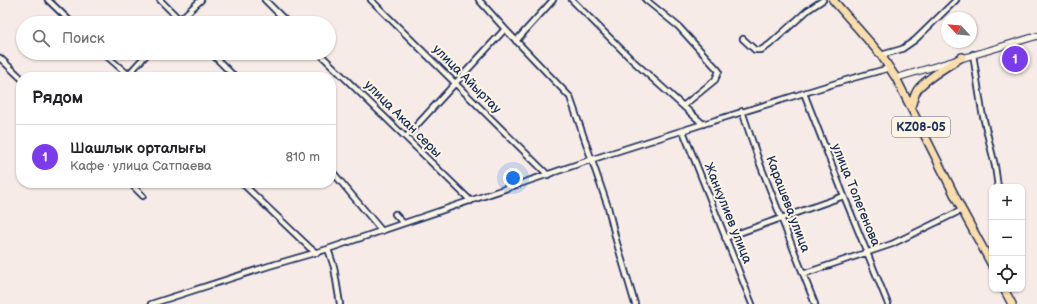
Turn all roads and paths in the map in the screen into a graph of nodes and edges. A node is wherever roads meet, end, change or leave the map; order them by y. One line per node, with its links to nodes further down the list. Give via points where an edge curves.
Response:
1 (48, 0): 13 (street)
2 (160, 0): 14 (street)
3 (202, 0): 15 (street)
4 (265, 0): 16 (street)
5 (371, 0): 35 (street, улица Айыртау)
6 (479, 0): 17 (street)
7 (553, 0): 20 (street)
8 (572, 0): 37 (street)
9 (646, 0): 37 (street, via 679,27 719,71 715,80)
10 (823, 0): 19 (street, via 761,50 755,50)
11 (833, 0): 22 (main road, KZ08-05)
12 (956, 0): 22 (street, via 915,40 902,49)
13 (65, 16)
14 (174, 16)
15 (185, 16)
16 (281, 16)
17 (505, 30): 20 (street); 35 (street)
18 (1037, 36): 21 (street)
19 (743, 39)
20 (516, 41): 43 (street, via 570,96)
21 (973, 54): 23 (street); 46 (street)
22 (881, 56): 29 (main road, KZ08-05)
23 (962, 57): 34 (street); 38 (main road, via 919,87)
24 (0, 58): 33 (street)
25 (111, 60): 30 (street)
26 (142, 60): 31 (street)
27 (218, 60): 32 (street)
28 (326, 60): 42 (street, улица Акан серы)
29 (890, 68): 34 (main road, KZ08-05); 36 (street)
30 (124, 72)
31 (131, 72)
32 (230, 72)
33 (16, 73)
34 (896, 78): 38 (main road, KZ08-05)
35 (456, 83): 42 (street); 44 (street, улица Айыртау)
36 (804, 93): 39 (street); 50 (street, улица Толегенова)
37 (683, 106): 40 (street)
38 (911, 107): 52 (main road, KZ08-05)
39 (742, 111): 40 (street); 54 (street, Карашева улица)
40 (703, 124): 41 (street)
41 (683, 131): 43 (street); 57 (street, Жанкулиев улица)
42 (406, 137): 51 (street, улица Акан серы)
43 (593, 159): 44 (street); 66 (street)
44 (548, 175): 51 (street)
45 (336, 176): 56 (street)
46 (998, 184)
47 (135, 188): 49 (street)
48 (247, 188): 59 (street)
49 (143, 196)
50 (844, 196): 54 (street); 60 (street, улица Толегенова)
51 (471, 201): 55 (street)
52 (962, 210): 60 (street, via 892,244); 61 (main road, KZ08-05)
53 (395, 214): 55 (street)
54 (782, 218): 57 (street); 62 (street, Карашева улица)
55 (403, 223): 56 (street)
56 (382, 231): 58 (street)
57 (726, 238): 67 (street, Жанкулиев улица)
58 (328, 249): 59 (street); 65 (street, via 334,267)
59 (317, 253): 64 (street)
60 (867, 253): 62 (street); 69 (street, улица Толегенова)
61 (989, 260)
62 (803, 274): 68 (street, Карашева улица)
63 (1006, 292): 70 (main road)
64 (151, 304)
65 (340, 304)
66 (635, 304)
67 (752, 304)
68 (815, 304)
69 (888, 304)
70 (1012, 304)

